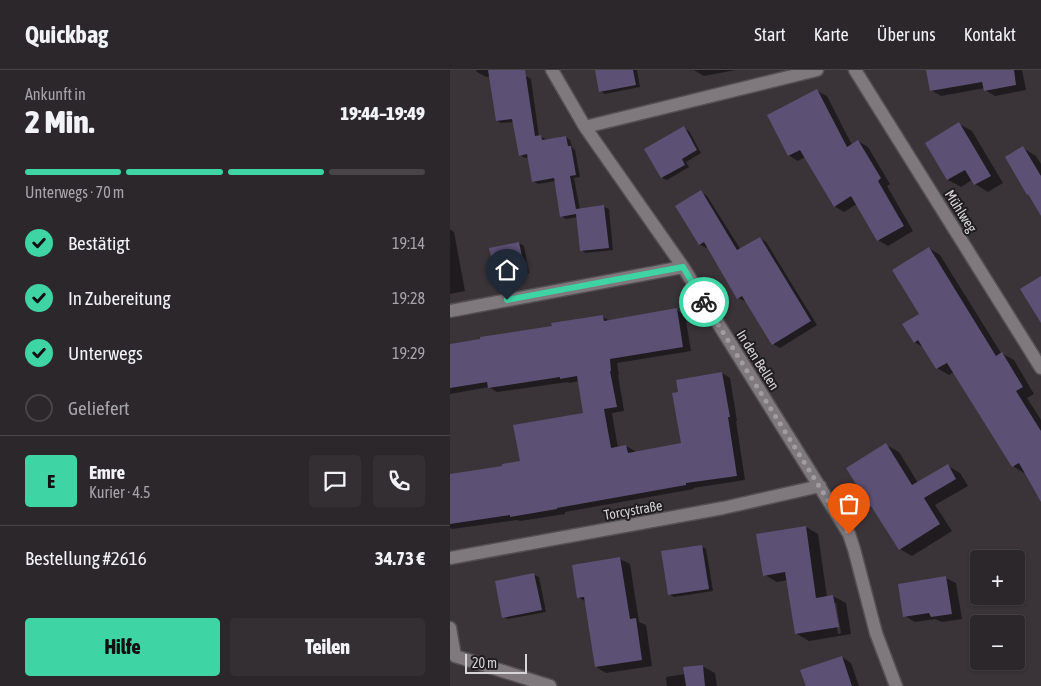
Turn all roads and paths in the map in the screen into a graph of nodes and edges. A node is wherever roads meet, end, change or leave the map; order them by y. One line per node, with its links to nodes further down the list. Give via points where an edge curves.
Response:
1 (552, 70): 4 (street, In den Bellen)
2 (817, 70): 4 (street)
3 (855, 70): 7 (street, Mühlweg)
4 (585, 128): 5 (street, In den Bellen)
5 (683, 267): 6 (street); 8 (street, In den Bellen)
6 (450, 311)
7 (1041, 368)
8 (820, 486): 9 (street, Torcystraße, via 718,510); 13 (street, In den Bellen, via 849,534 876,633)
9 (450, 558)
10 (450, 628): 11 (street)
11 (452, 658): 12 (street)
12 (550, 686)
13 (896, 686)

